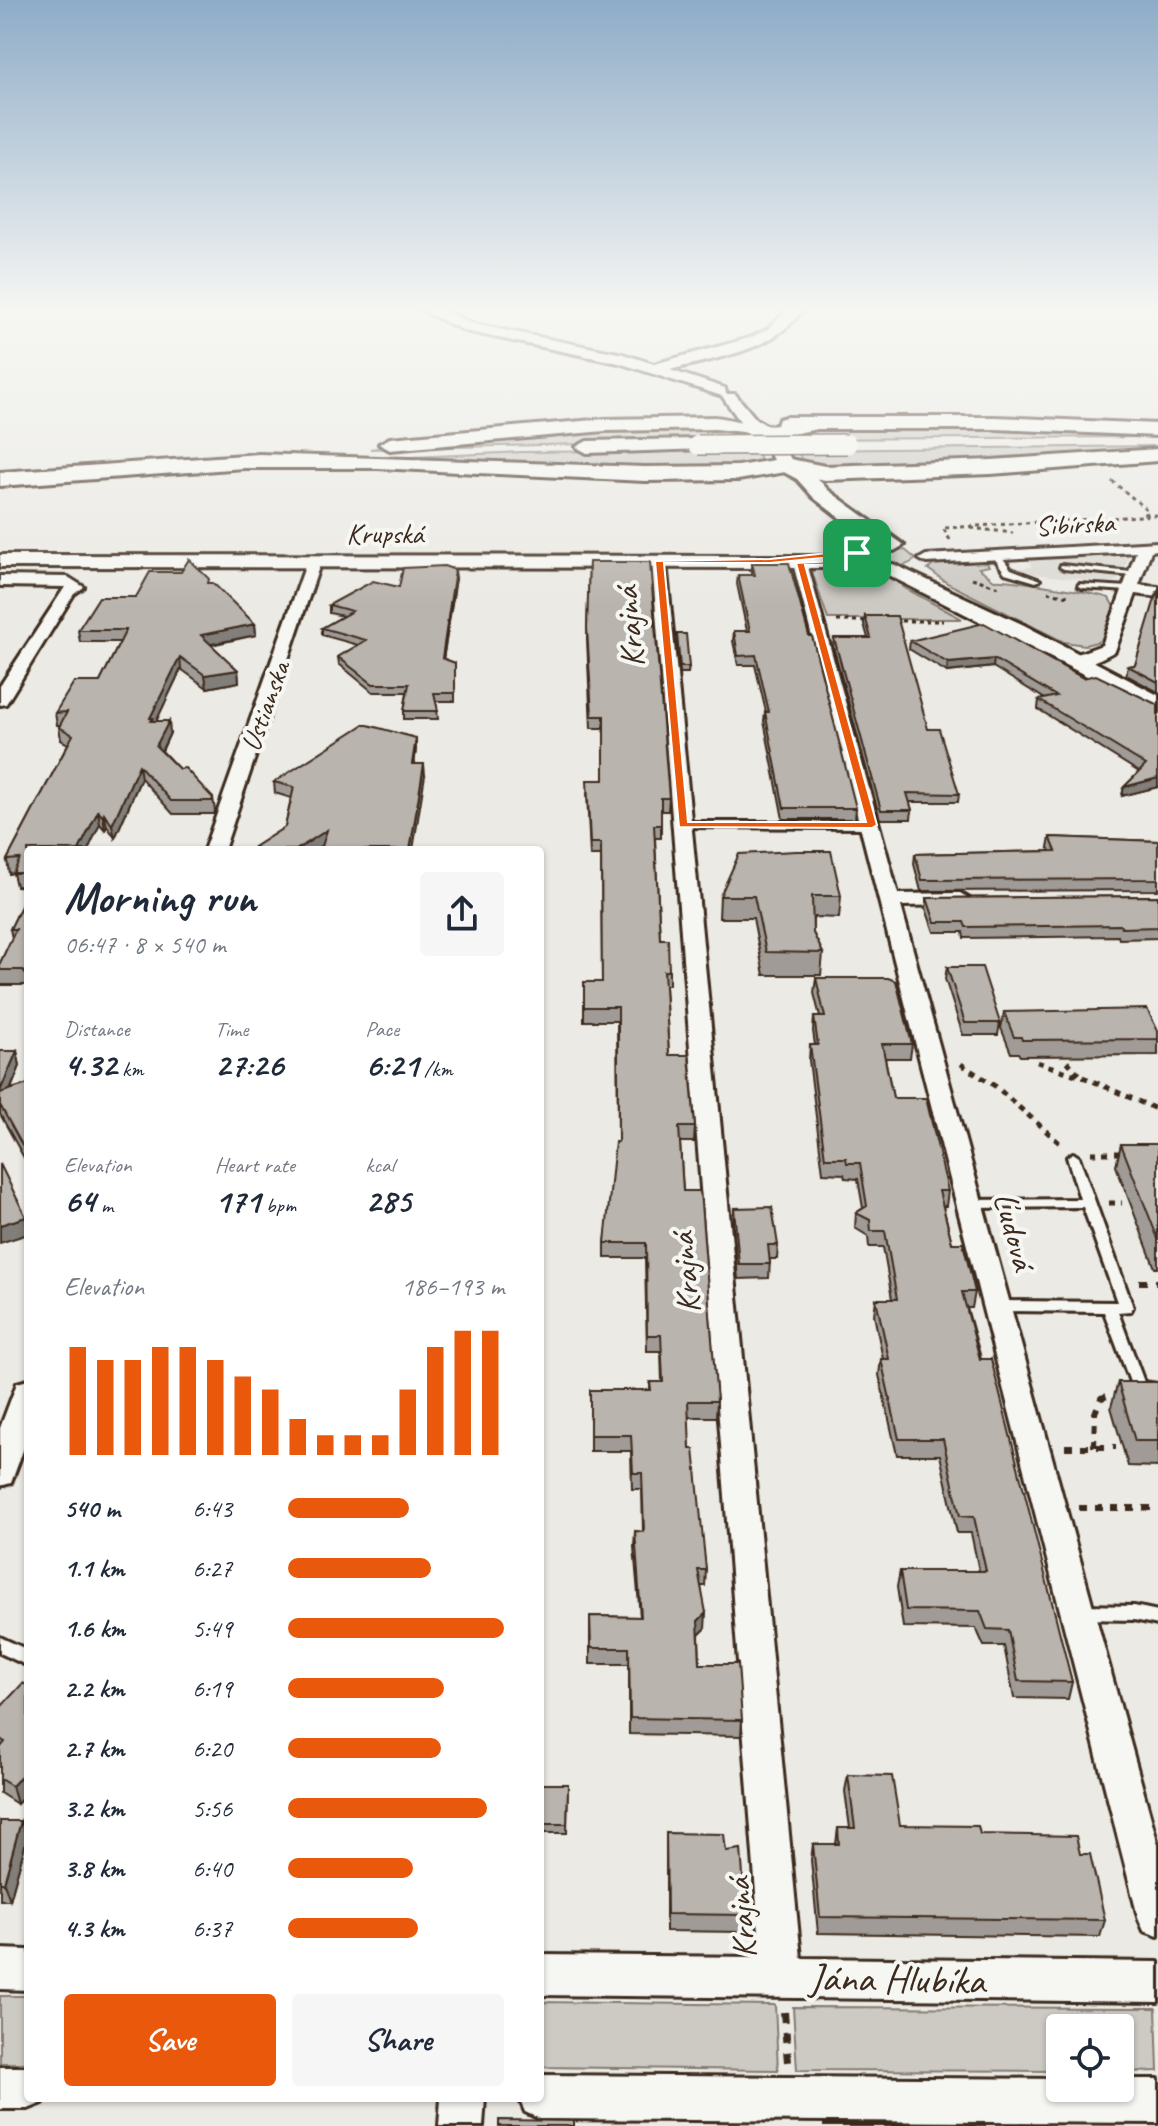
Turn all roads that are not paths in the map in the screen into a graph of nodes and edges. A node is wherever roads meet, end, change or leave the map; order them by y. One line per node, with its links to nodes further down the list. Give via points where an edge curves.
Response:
1 (725, 407): 3 (main road)
2 (736, 407): 4 (main road, via 750,423)
3 (715, 423): 4 (main road); 8 (main road, via 526,429)
4 (765, 426): 5 (main road, via 995,423); 9 (main road)
5 (1158, 430)
6 (1158, 442): 8 (main road, bridge, via 494,449)
7 (1158, 455): 10 (main road)
8 (235, 461): 11 (main road, via 377,462 601,474); 12 (main road)
9 (785, 465): 10 (main road, via 815,473); 11 (main road); 13 (main road, via 779,473)
10 (840, 472): 13 (main road)
11 (738, 473): 13 (main road)
12 (0, 479)
13 (804, 486): 14 (main road); 16 (main road)
14 (894, 545): 16 (main road); 18 (main road)
15 (1151, 546): 17 (street, Sibírska); 28 (street)
16 (860, 554): 22 (main road, Krupská); 23 (main road, Krupská); 25 (main road)
17 (996, 555): 18 (street, Sibírska); 26 (lane, via 1008,571)
18 (921, 559): 25 (main road); 31 (main road)
19 (0, 561): 20 (main road, Krupská)
20 (314, 561): 21 (main road, Krupská); 37 (street, Ustianska)
21 (659, 561): 22 (main road, Krupská); 35 (street, Krajná)
22 (770, 561): 23 (main road, Krupská)
23 (800, 563): 36 (street, Ľudová)
24 (1064, 567): 28 (lane)
25 (893, 570): 31 (main road)
26 (1036, 580)
27 (0, 581): 33 (street, via 68,582 76,587 68,591)
28 (1130, 582): 29 (lane); 30 (street); 32 (street, via 1109,648)
29 (1082, 586)
30 (1158, 592)
31 (1016, 630): 32 (main road)
32 (1075, 661): 34 (main road)
33 (0, 700)
34 (1158, 705)
35 (683, 825): 36 (lane); 58 (street, Krajná)
36 (872, 825): 39 (street, Ľudová)
37 (215, 846)
38 (986, 899): 39 (street)
39 (890, 900): 42 (street, Ľudová)
40 (1073, 1155): 41 (lane)
41 (1088, 1203): 42 (lane); 44 (lane, via 1126,1307)
42 (970, 1204): 43 (street, Ľudová)
43 (997, 1306): 44 (lane); 49 (street, Ľudová)
44 (1109, 1306): 45 (lane, via 1138,1386)
45 (1158, 1390)
46 (24, 1416): 47 (street)
47 (20, 1441): 48 (street)
48 (0, 1474)
49 (1078, 1612): 50 (lane); 53 (street, Ľudová)
50 (1158, 1618)
51 (0, 1644): 52 (lane)
52 (24, 1657)
53 (1158, 1917)
54 (0, 1969): 55 (street)
55 (24, 1970)
56 (544, 1975): 58 (street, Jána Hlubíka)
57 (1158, 1982): 58 (street, Jána Hlubíka)
58 (783, 1993)
59 (0, 2088): 60 (street)
60 (24, 2088)
61 (544, 2097): 62 (street)
62 (1158, 2101)
63 (463, 2102): 64 (street)
64 (461, 2126)

